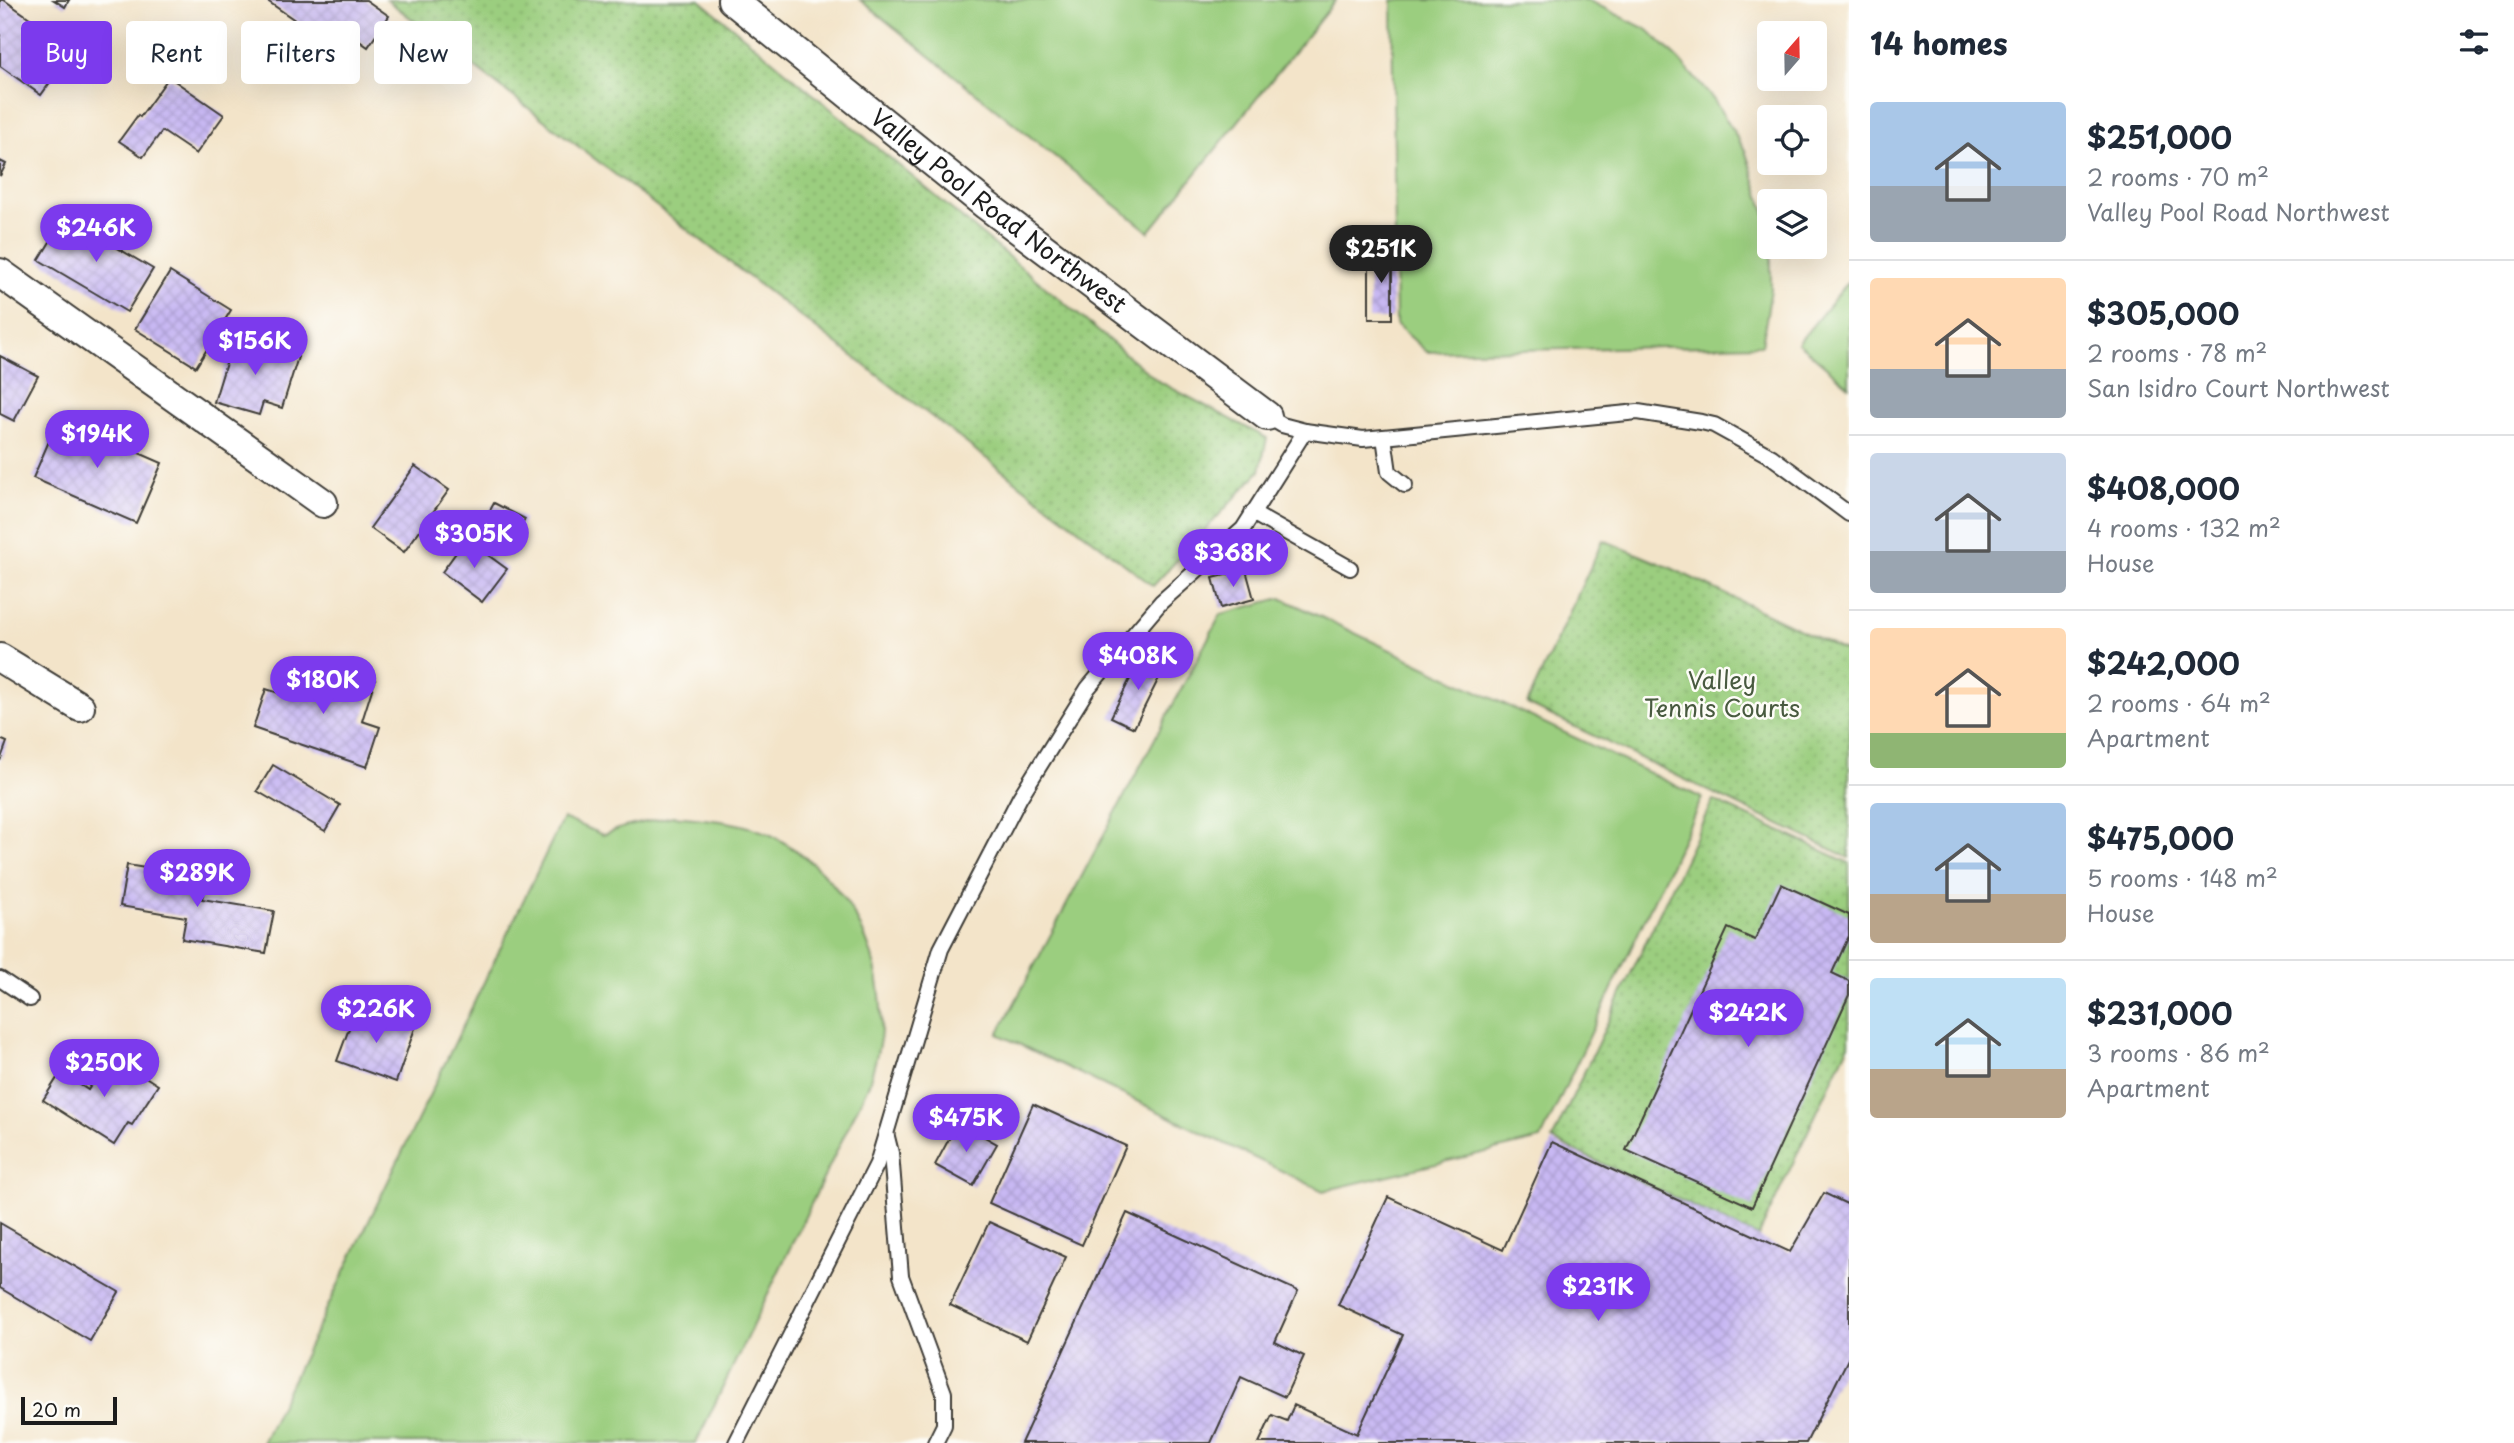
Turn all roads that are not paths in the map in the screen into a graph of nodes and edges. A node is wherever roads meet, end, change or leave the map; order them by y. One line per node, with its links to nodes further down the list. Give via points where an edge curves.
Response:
1 (732, 0): 3 (street, Valley Pool Road Northwest, via 986,205)
2 (0, 273): 7 (street)
3 (1267, 416): 4 (lane)
4 (1305, 431): 5 (lane, via 1363,439); 8 (lane)
5 (1384, 437): 6 (lane, via 1389,472); 9 (lane, via 1638,412 1701,422 1772,457)
6 (1405, 485)
7 (323, 503)
8 (1252, 513): 10 (lane); 15 (lane, via 1242,529 1161,602 1088,688 1020,797 942,949)
9 (1849, 514)
10 (1350, 568)
11 (0, 659): 12 (street)
12 (79, 707)
13 (0, 979): 14 (lane)
14 (30, 999)
15 (886, 1132): 16 (lane, via 877,1164); 17 (lane, via 901,1276 944,1393 944,1425)
16 (736, 1443)
17 (935, 1443)

